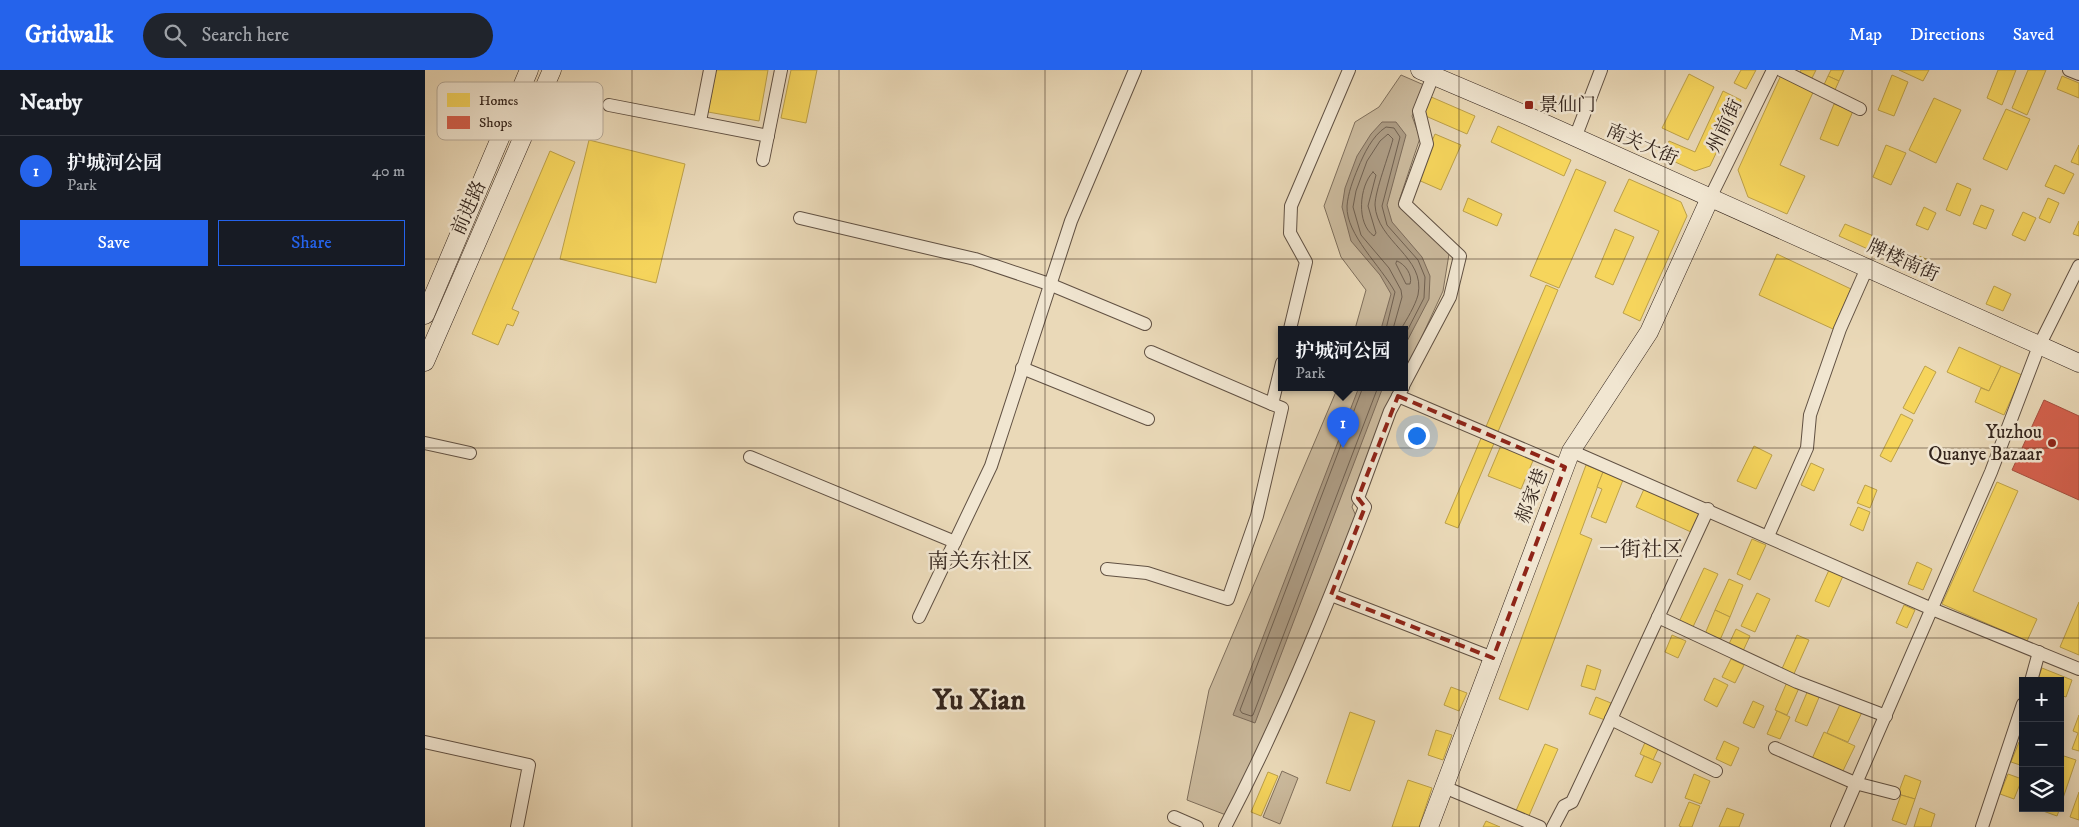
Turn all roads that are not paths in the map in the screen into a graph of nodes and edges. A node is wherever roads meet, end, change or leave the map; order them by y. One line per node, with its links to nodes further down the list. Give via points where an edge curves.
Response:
1 (529, 70): 13 (main road, 前进路)
2 (552, 70): 14 (main road, 前进路)
3 (710, 70): 17 (street)
4 (781, 70): 18 (street)
5 (1135, 70): 27 (street, via 1071,221)
6 (1349, 70): 30 (street, via 1291,206 1290,233 1306,262)
7 (1601, 70): 19 (street)
8 (1772, 70): 23 (street, 州前街)
9 (1781, 70): 16 (street)
10 (2069, 70): 12 (street)
11 (1427, 73): 19 (main road, 南关大街); 36 (street, via 1419,111 1427,144 1405,204 1460,256 1450,296)
12 (2079, 74)
13 (524, 82)
14 (547, 82)
15 (609, 105): 17 (street)
16 (1860, 109)
17 (700, 121): 18 (street)
18 (768, 136): 22 (street)
19 (1575, 138): 23 (main road, 南关大街)
20 (499, 140): 28 (main road, 前进路)
21 (522, 140): 33 (main road, 前进路)
22 (763, 160)
23 (1710, 198): 26 (main road, 牌楼南街); 45 (main road, 郝家巷, via 1649,332)
24 (800, 218): 27 (street, via 975,258)
25 (2079, 266): 31 (street)
26 (1867, 268): 31 (main road, 牌楼南街); 47 (street, via 1840,328 1810,416 1807,448)
27 (1049, 284): 29 (street); 35 (street)
28 (425, 315)
29 (1145, 324)
30 (1291, 326)
31 (2039, 346): 34 (main road, 牌楼南街); 51 (street, via 1991,472)
32 (1151, 352): 40 (street)
33 (425, 362)
34 (2079, 363)
35 (1022, 368): 41 (street); 48 (street, via 991,466)
36 (1408, 377)
37 (1278, 379): 40 (street)
38 (1401, 391): 50 (street, via 1390,411 1358,498 1365,507)
39 (1407, 391): 45 (street)
40 (1272, 404): 49 (street, via 1282,408 1257,516 1228,599 1147,573)
41 (1148, 419)
42 (425, 443): 43 (street)
43 (470, 453)
44 (750, 456): 48 (street)
45 (1568, 459): 46 (street); 55 (main road, 郝家巷)
46 (1708, 509): 47 (street); 53 (street)
47 (1768, 536): 51 (street)
48 (955, 542): 52 (street)
49 (1107, 569)
50 (1331, 595): 55 (street); 70 (street, via 1252,776)
51 (1932, 609): 54 (street); 58 (street)
52 (919, 617)
53 (1658, 618): 58 (street, via 1797,682); 60 (street)
54 (2039, 652): 56 (street); 57 (street)
55 (1493, 658): 65 (main road, 郝家巷)
56 (2079, 669)
57 (2032, 677)
58 (1886, 716): 64 (street)
59 (2019, 716): 75 (street)
60 (1611, 719): 63 (street); 73 (street, via 1572,802 1564,806)
61 (425, 742): 68 (street, via 529,765)
62 (1775, 748): 64 (street)
63 (1716, 771)
64 (1855, 783): 66 (street); 74 (street)
65 (1444, 787): 71 (main road, 郝家巷); 72 (street)
66 (1894, 793)
67 (1173, 817): 69 (street)
68 (517, 827)
69 (1197, 827)
70 (1225, 827)
71 (1429, 827)
72 (1540, 827)
73 (1553, 827)
74 (1837, 827)
75 (1982, 827)

